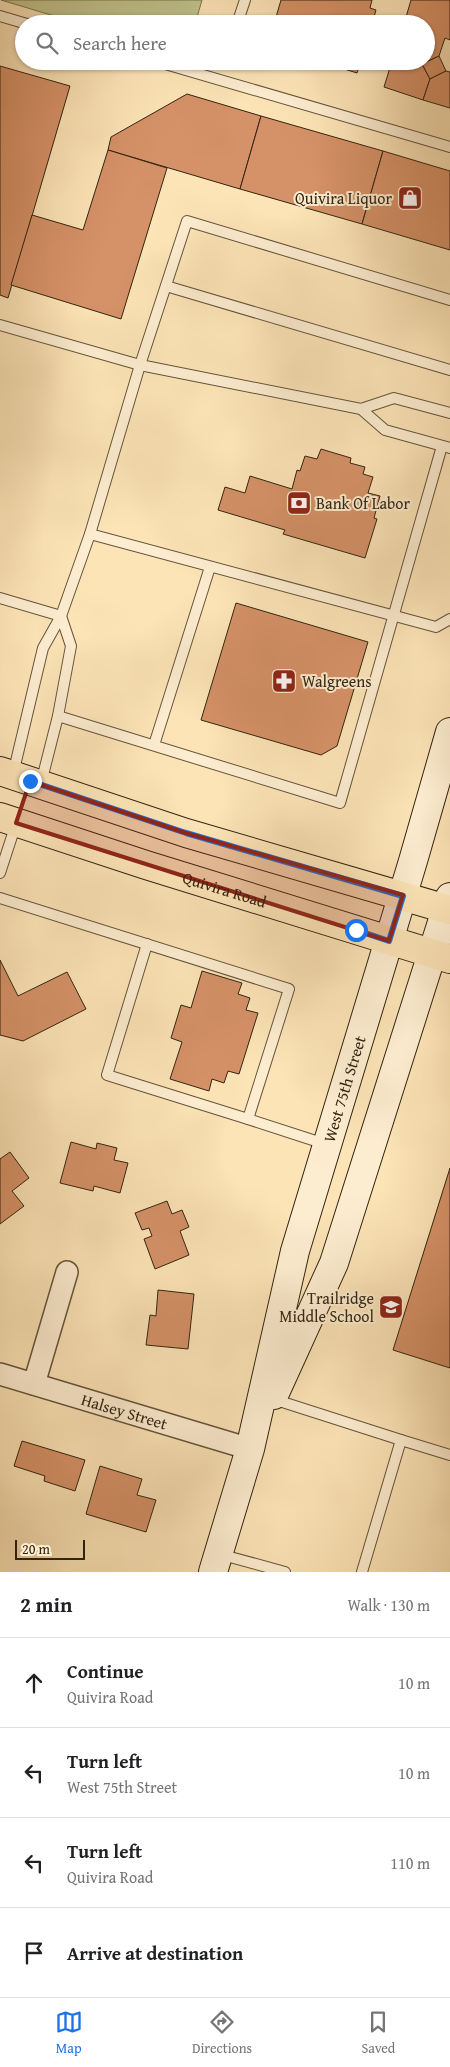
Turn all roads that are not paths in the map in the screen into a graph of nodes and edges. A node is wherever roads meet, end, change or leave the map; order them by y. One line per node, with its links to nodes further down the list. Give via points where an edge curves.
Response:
1 (244, 0): 2 (lane)
2 (240, 15)
3 (0, 16): 4 (lane)
4 (15, 20)
5 (186, 70): 6 (lane)
6 (450, 147)
7 (166, 286): 8 (lane, via 186,220); 10 (lane); 11 (lane)
8 (450, 300)
9 (0, 325): 10 (lane)
10 (140, 365): 12 (lane); 15 (lane)
11 (450, 370)
12 (361, 409): 13 (lane, via 394,398); 14 (lane, via 385,430)
13 (450, 413)
14 (446, 447): 19 (lane)
15 (90, 534): 16 (lane); 18 (lane)
16 (210, 567): 19 (lane); 23 (lane)
17 (0, 598): 18 (lane)
18 (61, 616): 21 (lane, via 71,646); 24 (lane, via 43,648)
19 (395, 617): 20 (lane, via 436,627); 23 (lane, via 340,803)
20 (450, 618)
21 (58, 716): 23 (lane); 24 (lane)
22 (450, 732): 27 (main road, West 75th Street)
23 (154, 745)
24 (21, 778): 25 (main road); 27 (main road, via 186,833)
25 (8, 820): 26 (lane); 30 (main road, Quivira Road)
26 (0, 872)
27 (403, 896): 29 (main road); 30 (main road, West 75th Street)
28 (0, 898): 31 (lane)
29 (449, 905): 32 (main road, West 75th Street)
30 (389, 941): 32 (main road, Quivira Road); 34 (main road, West 75th Street)
31 (147, 944): 33 (lane, via 107,1075); 33 (lane, via 290,989)
32 (441, 957): 38 (main road, West 75th Street, via 334,1263)
33 (248, 1119): 34 (lane)
34 (327, 1145): 40 (main road, West 75th Street, via 295,1251)
35 (66, 1272): 37 (street)
36 (0, 1374): 37 (street, Halsey Street)
37 (34, 1384): 40 (street, Halsey Street)
38 (273, 1399): 39 (lane); 40 (main road, West 75th Street)
39 (401, 1440): 41 (lane); 44 (lane)
40 (250, 1449): 42 (main road, West 75th Street)
41 (450, 1455)
42 (216, 1563): 43 (lane)
43 (285, 1572)
44 (362, 1572)

